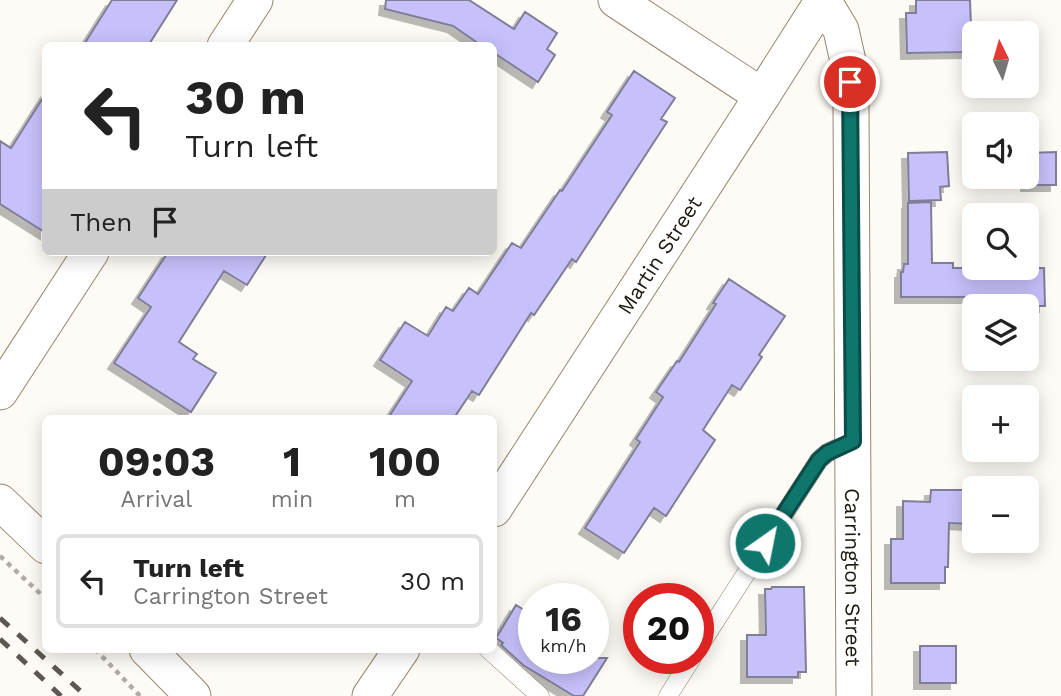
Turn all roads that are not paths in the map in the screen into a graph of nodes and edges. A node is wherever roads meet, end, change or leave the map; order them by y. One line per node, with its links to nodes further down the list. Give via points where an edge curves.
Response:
1 (255, 0): 4 (street)
2 (616, 0): 5 (street)
3 (823, 0): 5 (street, Martin Street); 8 (street, Carrington Street, via 841,30 851,103)
4 (228, 42)
5 (762, 96): 10 (street, Martin Street)
6 (88, 256): 7 (street)
7 (0, 392)
8 (853, 441): 12 (lane, via 819,460); 21 (street, Carrington Street)
9 (0, 502): 11 (street)
10 (497, 504)
11 (42, 542)
12 (714, 623)
13 (151, 653): 17 (street)
14 (398, 653): 18 (street)
15 (492, 653): 19 (lane)
16 (682, 674): 20 (lane)
17 (193, 696)
18 (370, 696)
19 (540, 696)
20 (668, 696)
21 (854, 696)

